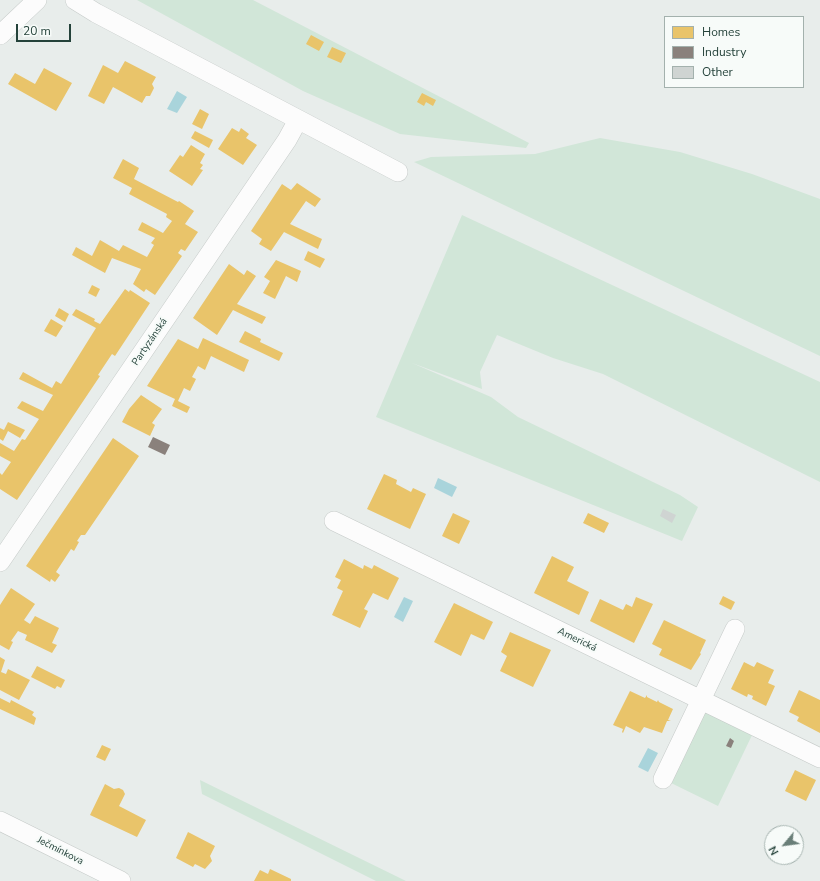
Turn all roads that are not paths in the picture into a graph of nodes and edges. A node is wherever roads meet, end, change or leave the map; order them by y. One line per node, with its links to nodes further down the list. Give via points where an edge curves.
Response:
1 (37, 0): 3 (street)
2 (75, 0): 4 (street)
3 (0, 35)
4 (298, 120): 5 (street); 7 (street, Partyzánská, via 287,140)
5 (398, 172)
6 (334, 521): 9 (street, Americká)
7 (0, 562)
8 (735, 629): 9 (street)
9 (700, 700): 10 (street, Americká); 11 (street)
10 (820, 758)
11 (662, 779)
12 (0, 820): 13 (street, Ječmínkova)
13 (101, 877): 14 (street, Ječmínkova)
14 (121, 881)

